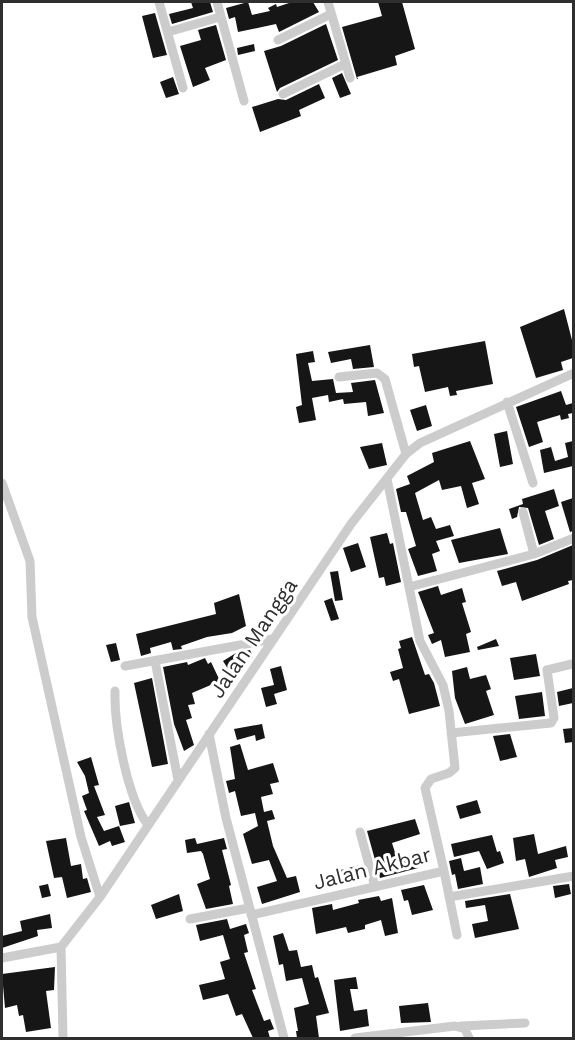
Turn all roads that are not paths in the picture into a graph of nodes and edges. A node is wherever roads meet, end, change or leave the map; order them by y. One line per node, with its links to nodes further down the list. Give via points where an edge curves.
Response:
1 (159, 2): 6 (street)
2 (217, 2): 5 (street)
3 (328, 2): 4 (street)
4 (331, 14): 7 (street); 8 (street)
5 (220, 17): 6 (street); 12 (street)
6 (168, 32): 10 (street)
7 (278, 40)
8 (345, 64): 9 (street); 11 (street)
9 (350, 78)
10 (183, 88)
11 (283, 94)
12 (244, 101)
13 (573, 373): 15 (street, Jalan Mangga)
14 (339, 377): 16 (street, via 377,373 385,379)
15 (507, 402): 16 (street, Jalan Mangga, via 420,443); 19 (street)
16 (406, 454): 17 (street, Jalan Mangga)
17 (387, 479): 23 (street, Jalan Akbar); 24 (street, Jalan Mangga, via 351,524)
18 (2, 483): 37 (street, via 30,561 32,617 81,837)
19 (533, 483)
20 (522, 512): 22 (street)
21 (573, 538): 22 (street)
22 (534, 554): 23 (street)
23 (409, 587): 29 (street, Jalan Akbar, via 420,641 443,685)
24 (273, 639): 25 (street); 30 (street, Jalan Mangga)
25 (154, 661): 27 (street); 31 (street)
26 (572, 664): 29 (street, via 547,670 554,718 551,723)
27 (125, 666)
28 (115, 691): 32 (street, via 118,732 132,793)
29 (452, 733): 34 (street, Jalan Akbar, via 455,768 431,779 425,788)
30 (210, 734): 31 (street, Jalan Mangga); 39 (street)
31 (178, 780): 32 (street, Jalan Mangga)
32 (148, 825): 37 (street, Jalan Mangga)
33 (360, 832): 36 (street)
34 (444, 871): 36 (street, Jalan Akbar); 38 (street)
35 (573, 876): 38 (street)
36 (375, 887): 39 (street, Jalan Akbar)
37 (100, 897): 42 (street, Jalan Mangga)
38 (449, 897): 41 (street)
39 (250, 911): 40 (street, Jalan Akbar); 47 (street)
40 (190, 919)
41 (457, 936)
42 (61, 947): 43 (street); 46 (street)
43 (2, 958)
44 (525, 1023): 45 (street)
45 (460, 1026): 48 (street); 49 (street)
46 (63, 1038)
47 (284, 1038)
48 (355, 1038)
49 (469, 1038)

